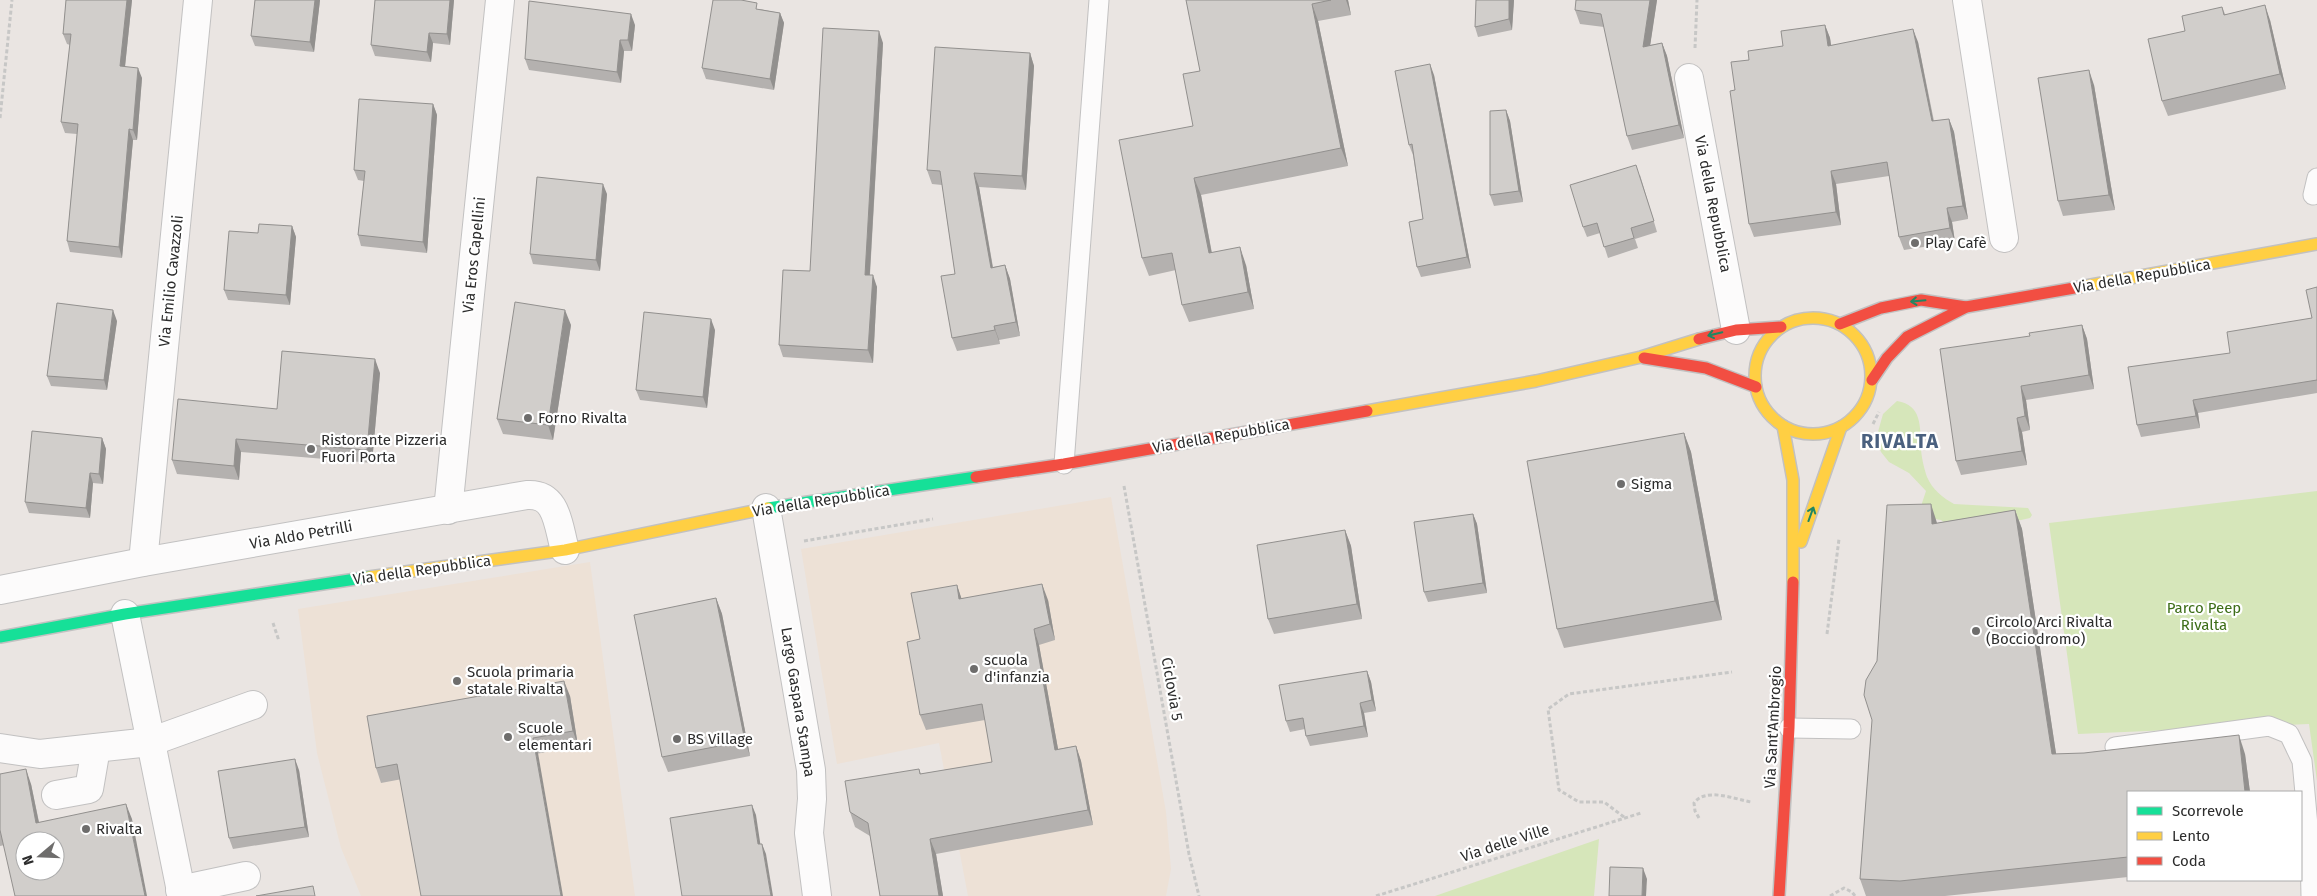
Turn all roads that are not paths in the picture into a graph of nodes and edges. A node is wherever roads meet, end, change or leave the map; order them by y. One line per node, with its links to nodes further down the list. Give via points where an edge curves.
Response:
1 (198, 0): 22 (street, Via Emilio Cavazzoli)
2 (500, 0): 19 (street, Via Eros Capellini)
3 (1099, 0): 17 (lane)
4 (1967, 0): 6 (street)
5 (1690, 78): 11 (street, Via della Repubblica)
6 (2004, 238)
7 (2317, 244): 8 (main road, Via della Repubblica)
8 (1966, 307): 9 (main road, Via della Repubblica, one-way to 9, via 1921,300 1881,308); 13 (main road, Via della Repubblica, via 1907,337)
9 (1840, 324): 10 (main road, Via della Repubblica, via 1810,317); 13 (main road, Via della Repubblica, via 1864,347)
10 (1781, 327): 11 (main road, Via della Repubblica); 14 (main road, Via della Repubblica, via 1768,338 1759,353)
11 (1736, 330): 12 (main road, Via della Repubblica, one-way to 12)
12 (1640, 357): 14 (main road, Via della Repubblica, via 1706,368); 17 (main road, Via della Repubblica, via 1536,381)
13 (1872, 380): 16 (main road, Via della Repubblica, via 1862,407)
14 (1756, 387): 15 (main road, via 1761,403)
15 (1783, 426): 16 (main road, Via della Repubblica, via 1802,433 1822,434); 21 (main road, Via Sant'Ambrogio, via 1793,480)
16 (1841, 427): 21 (main road, Via Sant'Ambrogio, one-way to 16)
17 (1064, 464): 18 (main road, Via della Repubblica)
18 (766, 508): 20 (main road, Via della Repubblica); 36 (street, Largo Gaspara Stampa, via 811,770 809,833)
19 (448, 510): 20 (street, Via Aldo Petrilli, via 538,494 552,504); 22 (street, Via Aldo Petrilli)
20 (565, 550): 24 (main road, Via della Repubblica)
21 (1794, 560): 27 (main road, Via Sant'Ambrogio)
22 (143, 562): 23 (street, Via Aldo Petrilli)
23 (0, 590)
24 (125, 614): 25 (main road, Via della Repubblica); 29 (street)
25 (0, 638)
26 (253, 705): 29 (street)
27 (1789, 728): 28 (lane); 37 (main road, Via Sant'Ambrogio)
28 (1850, 729)
29 (150, 742): 32 (street); 35 (street)
30 (2115, 747): 38 (lane, via 2269,726 2289,734 2302,761)
31 (0, 748): 32 (street, via 40,754)
32 (96, 748): 33 (street, via 89,788)
33 (56, 795)
34 (246, 876): 35 (street)
35 (181, 893)
36 (817, 896)
37 (1779, 896)
38 (2312, 896)

